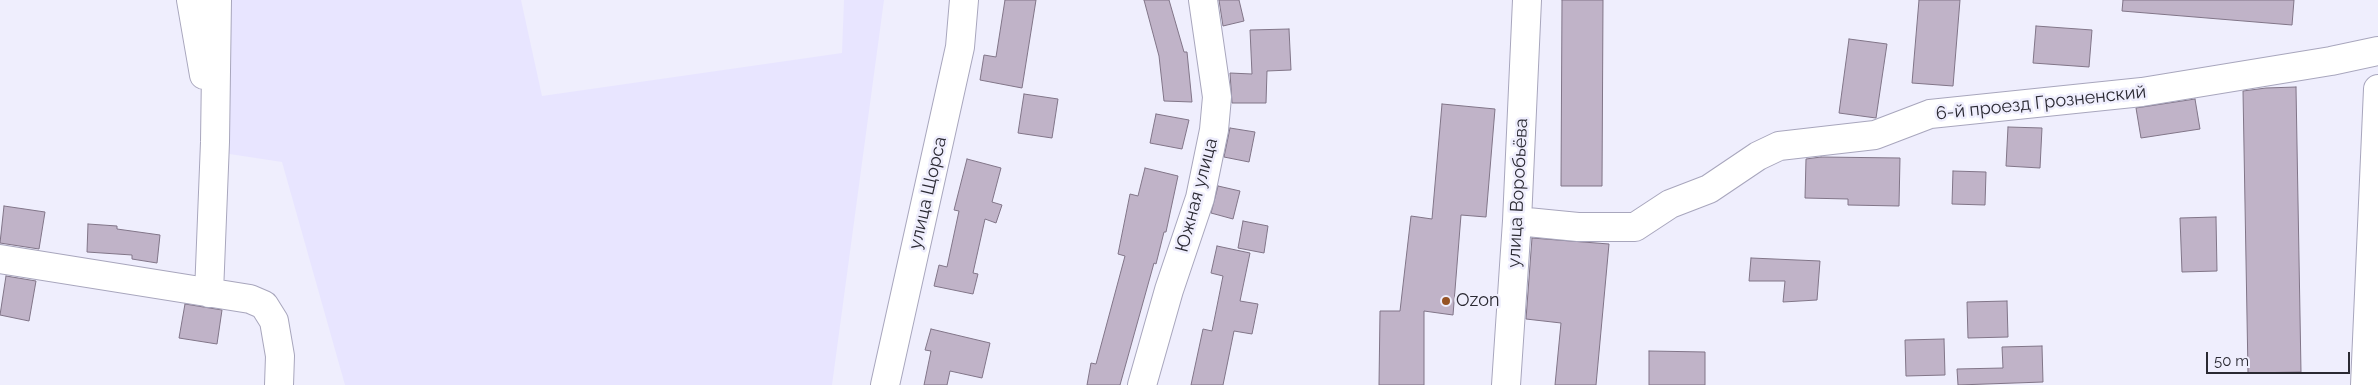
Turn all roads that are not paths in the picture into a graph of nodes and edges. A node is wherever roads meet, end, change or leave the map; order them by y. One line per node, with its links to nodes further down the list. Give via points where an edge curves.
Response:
1 (191, 0): 8 (street)
2 (217, 0): 8 (street)
3 (964, 0): 15 (street, улица Щорса, via 960,47)
4 (1203, 0): 16 (street, Южная улица, via 1217,97 1214,130 1200,198)
5 (1527, 0): 10 (street, улица Воробьёва)
6 (2378, 51): 10 (street, 6-й проезд Грозненский, via 2142,92 1930,114 1875,135 1779,146 1709,189 1670,204 1635,227 1578,227)
7 (2378, 89): 9 (street)
8 (215, 142): 12 (street)
9 (2376, 161): 13 (street)
10 (1517, 221): 17 (street, улица Воробьёва)
11 (0, 259): 12 (street)
12 (209, 293): 14 (street, via 250,299 270,312 278,335)
13 (2369, 373)
14 (279, 385)
15 (884, 385)
16 (1142, 385)
17 (1506, 385)

